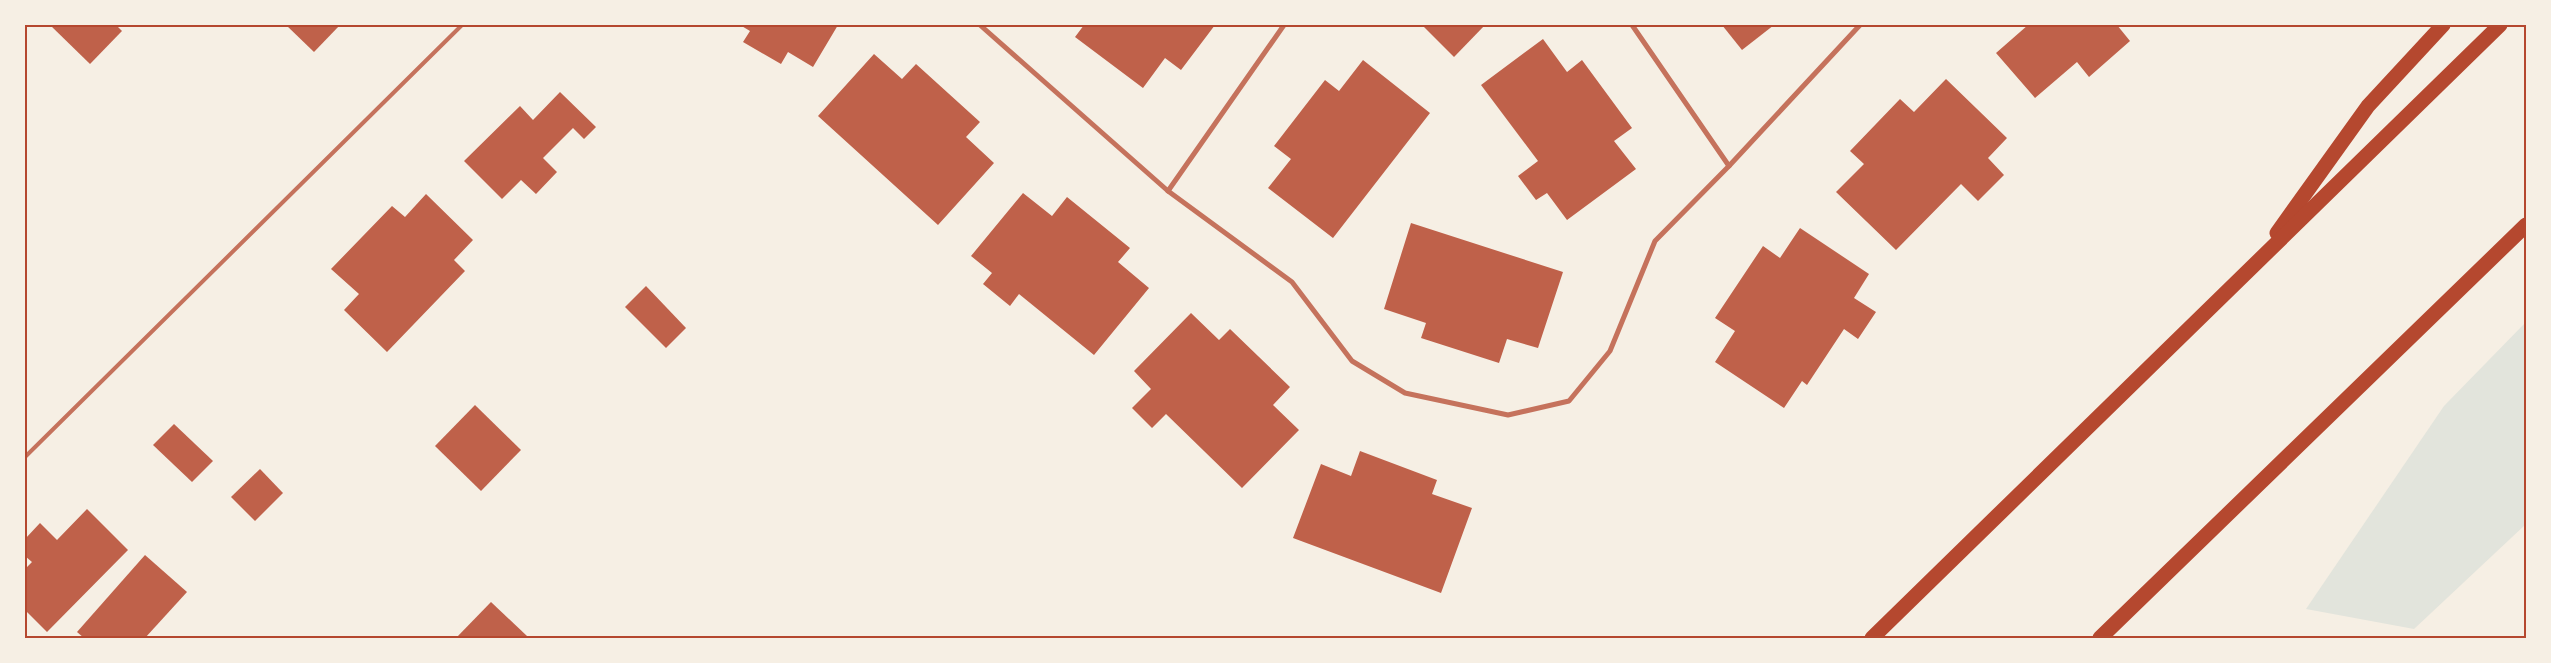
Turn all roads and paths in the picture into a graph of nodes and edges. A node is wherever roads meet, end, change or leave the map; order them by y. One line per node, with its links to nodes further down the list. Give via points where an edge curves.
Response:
1 (462, 25): 12 (lane)
2 (980, 25): 9 (street)
3 (1284, 25): 9 (street)
4 (1632, 25): 8 (street)
5 (1860, 25): 8 (street)
6 (2443, 25): 11 (highway, via 2368,106)
7 (2500, 25): 11 (highway)
8 (1729, 166): 9 (street, via 1655,241 1610,351 1569,401 1508,415 1405,393 1352,361 1292,282)
9 (1168, 191)
10 (2526, 225): 14 (highway)
11 (2253, 266): 13 (highway)
12 (25, 456)
13 (1872, 638)
14 (2100, 638)

